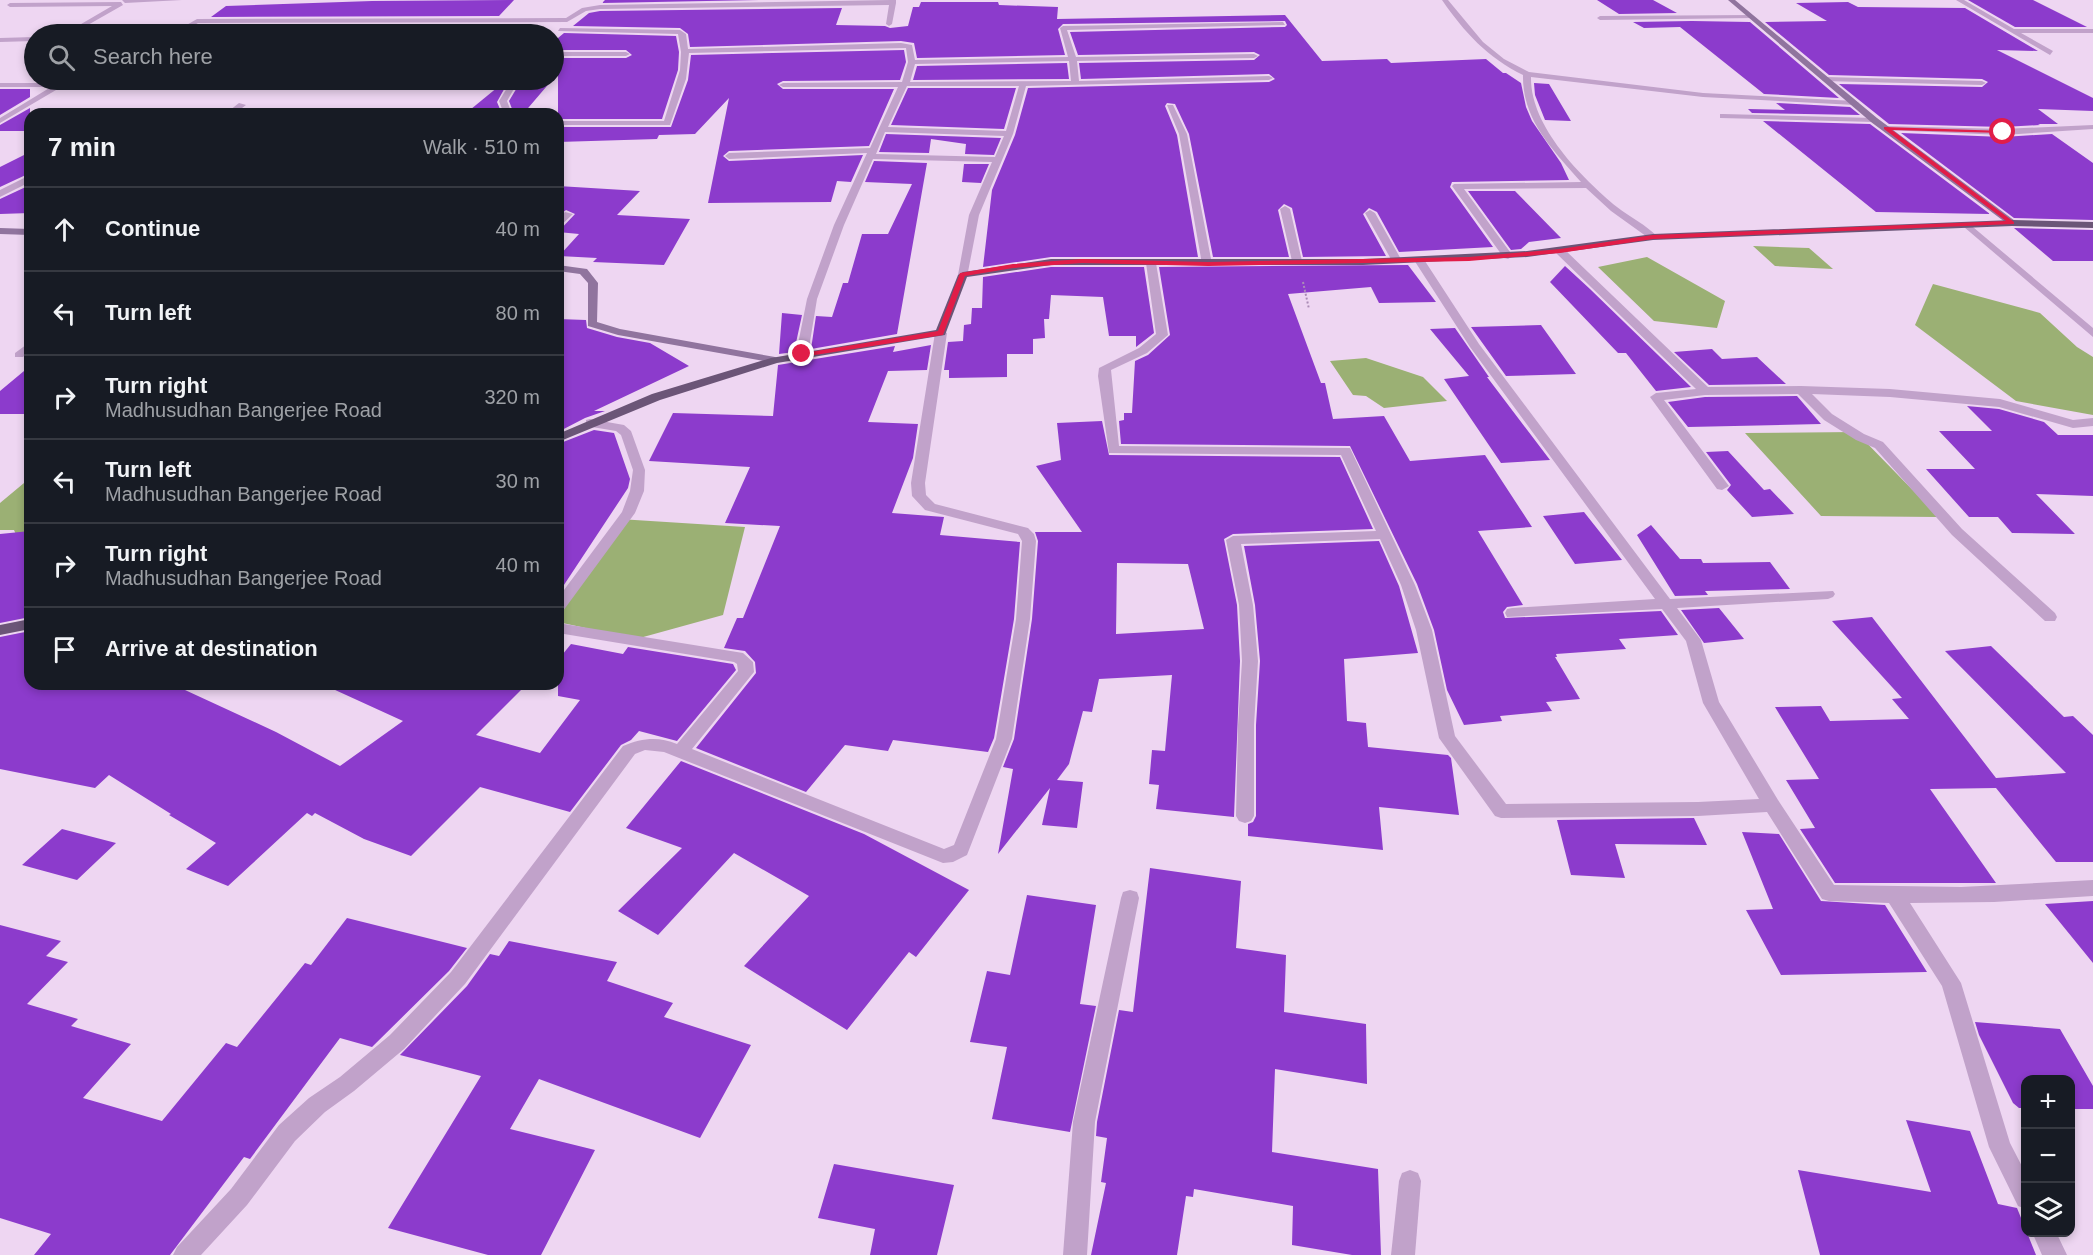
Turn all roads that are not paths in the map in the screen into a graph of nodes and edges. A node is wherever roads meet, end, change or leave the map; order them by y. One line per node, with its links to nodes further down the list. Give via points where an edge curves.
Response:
1 (179, 0): 6 (street)
2 (593, 0): 9 (street)
3 (1445, 0): 30 (street, via 1464,27 1502,63)
4 (1731, 0): 11 (street)
5 (1959, 0): 18 (street)
6 (124, 1): 8 (street); 13 (street)
7 (893, 1): 9 (street); 16 (street)
8 (10, 5)
9 (584, 9): 12 (street)
10 (1600, 18): 11 (street)
11 (1752, 18): 32 (street)
12 (567, 20): 14 (street); 15 (street)
13 (85, 24)
14 (191, 24)
15 (564, 24)
16 (889, 24)
17 (1283, 24): 28 (street, via 1063,28)
18 (2014, 31): 19 (street); 24 (street)
19 (2093, 31)
20 (564, 33): 23 (street, via 680,32)
21 (24, 39): 22 (street)
22 (0, 40)
23 (686, 51): 29 (street, via 901,45 909,47); 50 (street, via 682,81 667,123)
24 (2050, 53)
25 (564, 54): 26 (street)
26 (626, 54)
27 (1254, 56): 28 (street)
28 (1073, 60): 29 (street); 34 (street)
29 (912, 62): 33 (street)
30 (1527, 74): 42 (street, via 1714,96); 59 (street, via 1527,99 1536,120)
31 (1269, 78): 34 (street)
32 (1826, 79): 35 (street); 42 (street)
33 (906, 83): 36 (street); 39 (street); 53 (street)
34 (1075, 83): 36 (street)
35 (1982, 83)
36 (1023, 84): 54 (street)
37 (0, 85): 38 (street)
38 (24, 85)
39 (783, 85)
40 (53, 90): 49 (street)
41 (509, 90): 46 (street, via 503,101)
42 (1855, 103): 48 (street)
43 (242, 105): 45 (street)
44 (1170, 107): 77 (street, via 1183,134)
45 (238, 108)
46 (506, 108)
47 (1723, 116): 48 (street)
48 (1874, 120): 52 (street)
49 (0, 121)
50 (564, 123)
51 (2093, 127): 52 (street, via 2003,132)
52 (1886, 128): 65 (street)
53 (882, 129): 54 (street); 55 (street)
54 (1009, 134): 57 (street)
55 (872, 153): 56 (street); 57 (street); 83 (street, via 839,225 812,299)
56 (729, 156)
57 (998, 160): 79 (street, via 974,215)
58 (24, 181): 60 (street)
59 (1588, 185): 70 (street); 72 (street, via 1456,186)
60 (0, 194)
61 (1285, 209): 74 (street)
62 (1370, 213): 75 (street)
63 (568, 214): 64 (street)
64 (564, 218)
65 (2012, 223): 66 (main road); 67 (main road)
66 (1967, 225): 70 (main road); 81 (street)
67 (2093, 225)
68 (0, 231): 69 (street)
69 (24, 232)
70 (1653, 237): 71 (main road)
71 (1560, 251): 72 (main road); 87 (street)
72 (1508, 256): 73 (main road)
73 (1419, 260): 75 (main road); 95 (street, via 1474,345)
74 (1297, 261): 75 (main road); 77 (main road)
75 (1397, 261)
76 (1151, 262): 77 (main road); 79 (main road, via 1052,262); 92 (street, via 1162,335 1140,352 1105,368 1113,450 1346,451)
77 (1208, 264)
78 (564, 269): 85 (street, via 584,271 593,283 592,324)
79 (963, 274): 80 (main road)
80 (941, 333): 83 (main road); 101 (street, via 919,496 930,507 1023,531 1029,541 1023,619 1004,739 961,850 943,856)
81 (2093, 334)
82 (24, 351): 84 (street)
83 (802, 354): 85 (main road)
84 (19, 356)
85 (775, 360): 89 (main road, via 675,390)
86 (1801, 390): 87 (street); 88 (street, via 2000,403 2073,424); 97 (street, via 1828,417 1879,445 1957,532)
87 (1705, 391): 91 (street, via 1656,397)
88 (2093, 422)
89 (590, 423): 90 (main road); 94 (street, via 620,428 627,434 639,470 637,491 628,513)
90 (564, 435)
91 (1722, 486)
92 (1383, 534): 102 (street, via 1424,630 1447,738 1500,811); 103 (street, via 1233,540 1246,605 1250,661)
93 (1828, 594): 95 (street)
94 (564, 600)
95 (1666, 603): 96 (street); 102 (street, via 1693,640 1711,703)
96 (1512, 613)
97 (2050, 617)
98 (24, 625): 100 (main road)
99 (564, 629): 101 (street, via 738,657 745,662 746,672)
100 (0, 630)
101 (681, 751): 110 (street, via 644,744 629,750 458,978 397,1042 287,1133 239,1197)
102 (1772, 805): 105 (street, via 1829,893)
103 (1245, 816)
104 (2093, 888): 105 (street, via 2010,895)
105 (1895, 896): 108 (street, via 1951,983 2000,1147)
106 (1130, 898): 111 (street, via 1084,1122)
107 (1410, 1181): 112 (street)
108 (2021, 1190)
109 (2045, 1237): 113 (street)
110 (185, 1255)
111 (1075, 1255)
112 (1403, 1255)
113 (2055, 1255)

